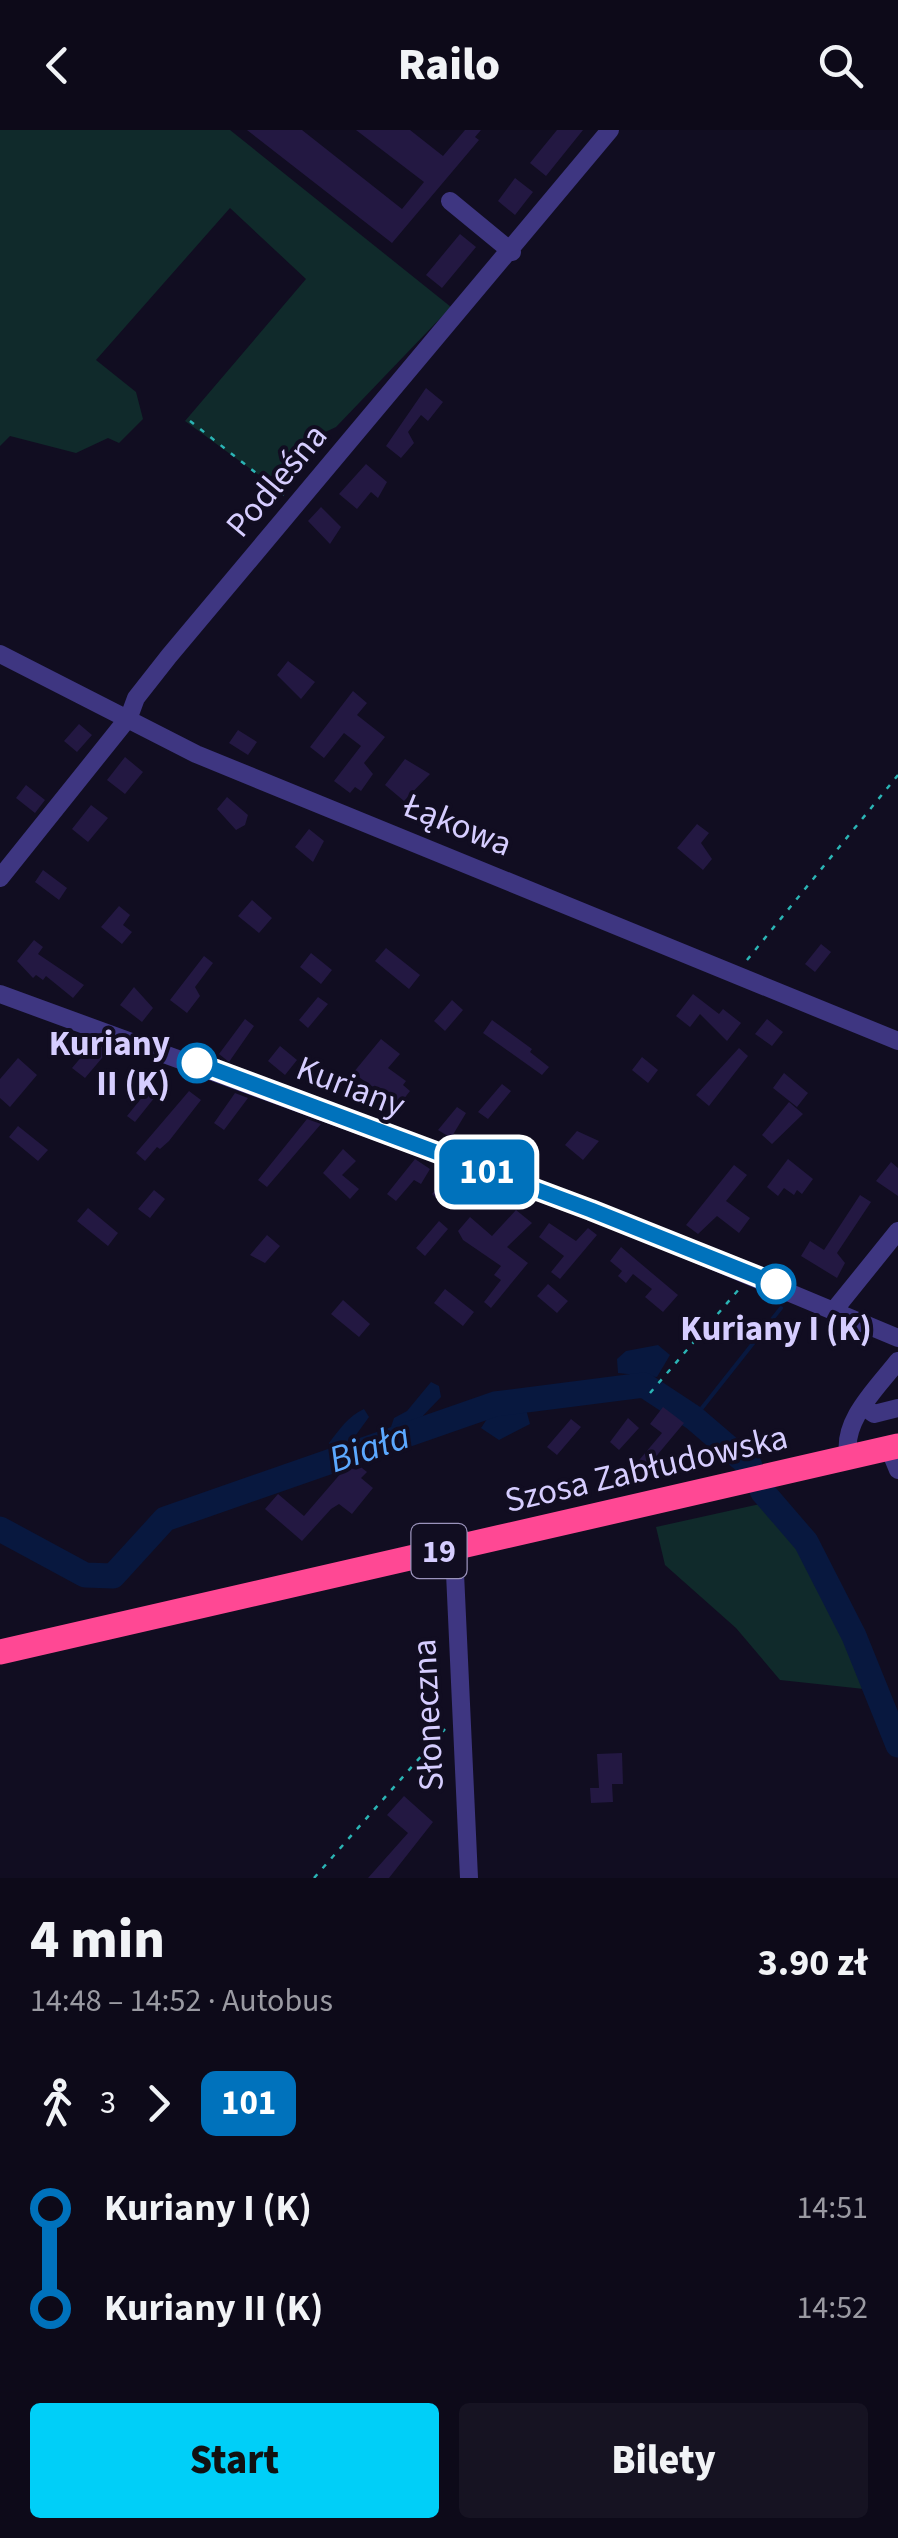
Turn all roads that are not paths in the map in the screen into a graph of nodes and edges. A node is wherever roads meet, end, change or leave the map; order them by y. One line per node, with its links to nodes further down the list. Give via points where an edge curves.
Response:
1 (610, 130): 3 (street, Podleśna)
2 (450, 201): 3 (street)
3 (512, 252): 5 (street, Podleśna, via 147,684)
4 (0, 654): 5 (street, Łąkowa)
5 (130, 717): 6 (street, Podleśna); 8 (street, Łąkowa, via 196,754)
6 (0, 878)
7 (0, 994): 10 (street, Kuriany, via 591,1210)
8 (898, 1041)
9 (898, 1231): 10 (street)
10 (835, 1309): 11 (street, Kuriany)
11 (898, 1338)
12 (898, 1361): 13 (street)
13 (864, 1407): 14 (street, via 874,1414); 16 (street, via 848,1433)
14 (898, 1408)
15 (895, 1455): 16 (highway, Szosa Zabłudowska / 19)
16 (849, 1456): 17 (highway, Szosa Zabłudowska / 19)
17 (448, 1549): 18 (highway, Szosa Zabłudowska / 19); 19 (street, Słoneczna)
18 (0, 1652)
19 (470, 1878)

